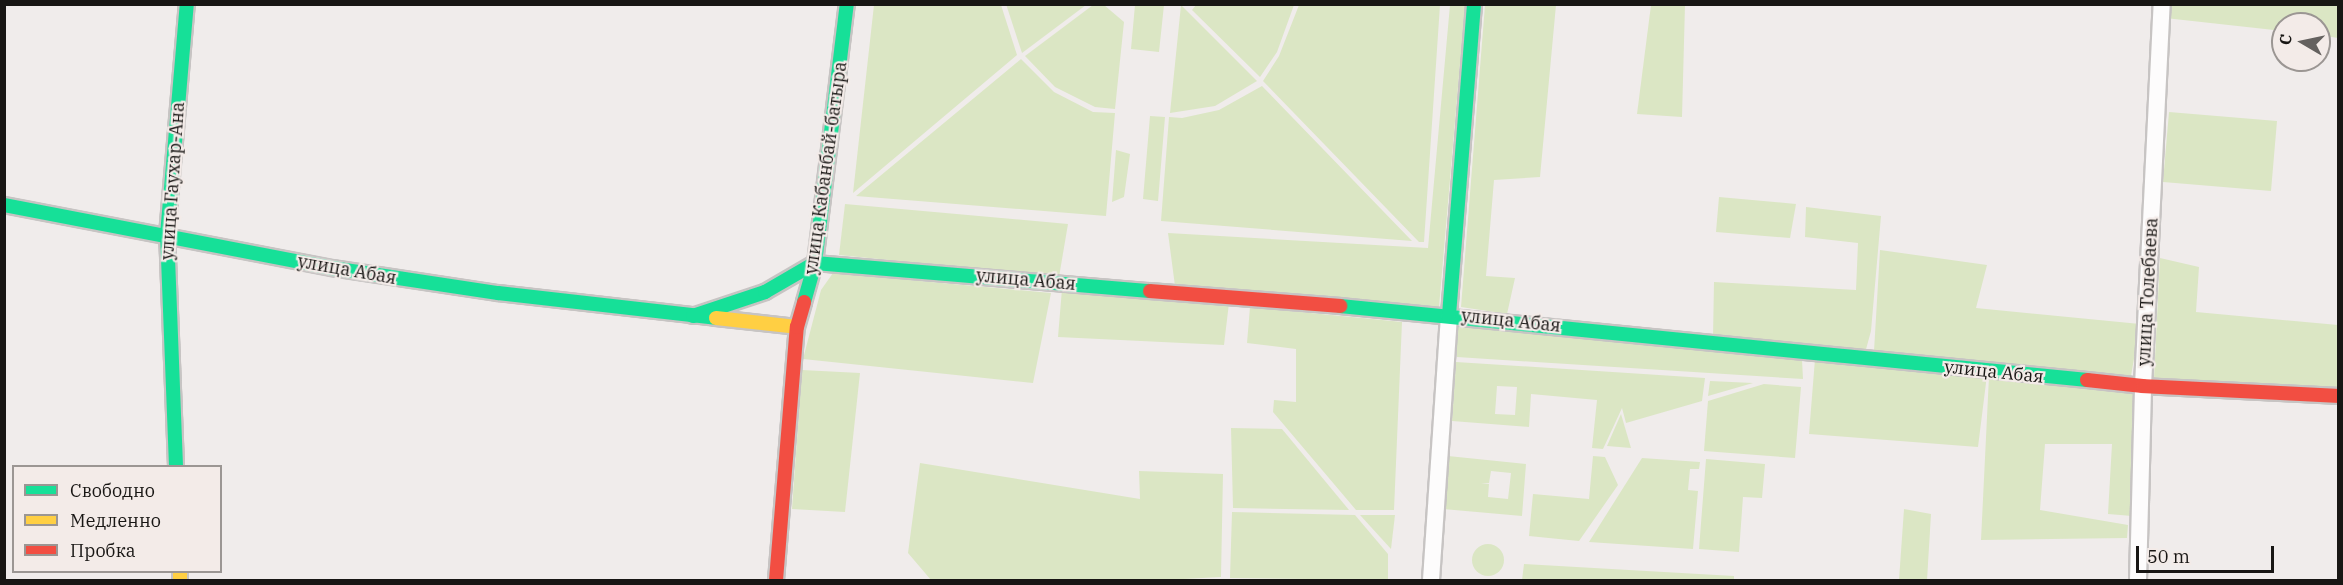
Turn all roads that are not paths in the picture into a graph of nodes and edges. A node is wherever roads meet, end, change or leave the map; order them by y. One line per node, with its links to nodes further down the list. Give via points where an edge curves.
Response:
1 (187, 4): 6 (main road, улица Гаухар-Ана)
2 (847, 4): 7 (main road, улица Кабанбай-батыра)
3 (1474, 4): 8 (main road)
4 (2162, 4): 11 (street, улица Толебаева)
5 (4, 204): 6 (main road, улица Абая)
6 (166, 236): 9 (main road, улица Абая, via 376,275); 13 (main road, улица Гаухар-Ана)
7 (815, 263): 8 (main road, улица Абая); 9 (main road, улица Абая, via 765,292); 10 (main road, улица Кабанбай-батыра)
8 (1449, 315): 11 (main road, улица Абая); 15 (street)
9 (693, 316): 10 (main road, улица Абая)
10 (797, 327): 14 (main road, улица Кабанбай-батыра)
11 (2143, 386): 12 (main road, улица Абая); 16 (street, улица Толебаева)
12 (2338, 396)
13 (176, 465)
14 (776, 580)
15 (1431, 580)
16 (2138, 580)

